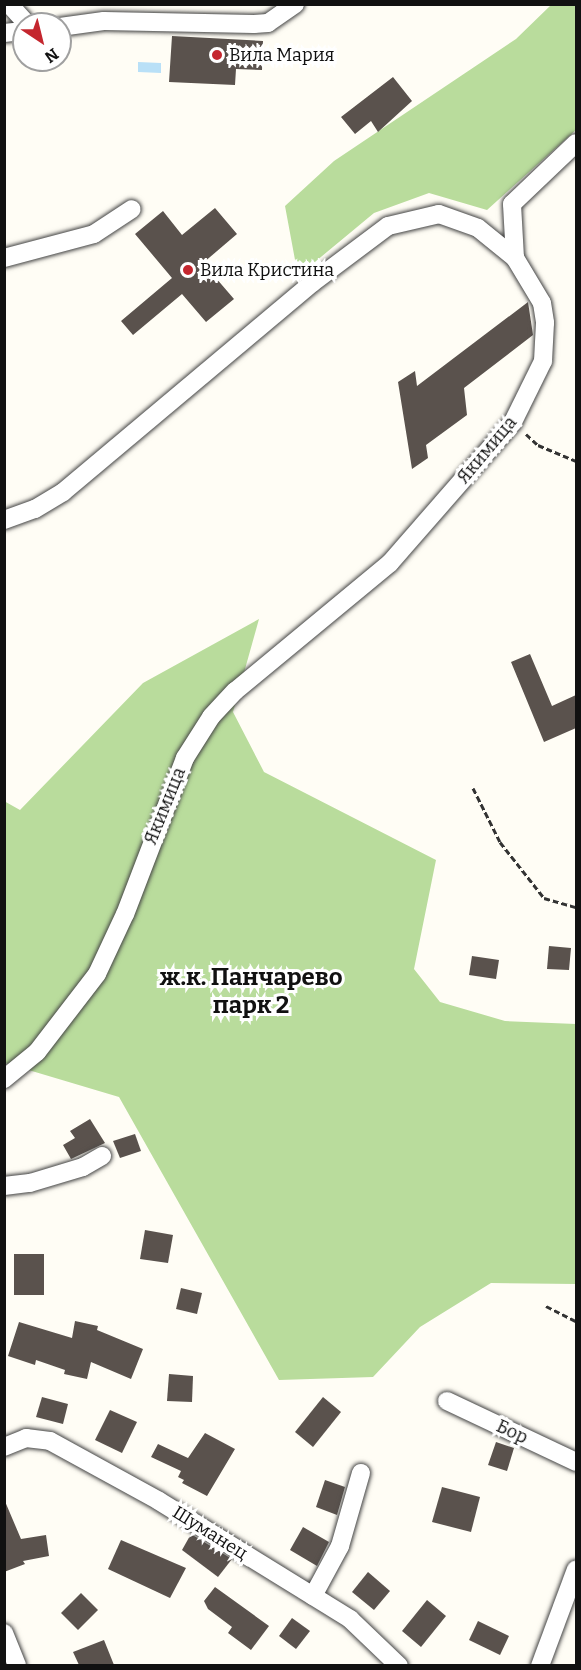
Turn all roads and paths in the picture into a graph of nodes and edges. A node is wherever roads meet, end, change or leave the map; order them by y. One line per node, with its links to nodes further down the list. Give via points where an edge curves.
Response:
1 (295, 4): 2 (street, via 268,23 104,21)
2 (72, 25)
3 (576, 143): 6 (street, via 512,204)
4 (132, 209): 5 (street, via 94,234)
5 (4, 258)
6 (515, 258): 7 (street, Якимица, via 542,303 546,341 543,361); 9 (street, Якимица, via 478,228 439,214 388,226 312,283 63,492 35,509)
7 (513, 422): 8 (path, via 538,445); 12 (street, Якимица, via 390,563 234,692 211,717 185,758 125,914 97,974 37,1052)
8 (576, 460)
9 (4, 520)
10 (473, 788): 11 (path, via 500,842 544,898)
11 (576, 907)
12 (4, 1079)
13 (102, 1156): 14 (street, via 40,1180)
14 (4, 1186)
15 (546, 1306): 16 (path)
16 (576, 1321)
17 (447, 1401): 19 (street, Бор)
18 (4, 1447): 22 (street, Шуманец, via 26,1438 50,1441 159,1500)
19 (576, 1462)
20 (361, 1473): 22 (street, via 340,1546)
21 (576, 1569): 26 (street)
22 (313, 1596): 25 (street, Шуманец, via 350,1619)
23 (4, 1633): 24 (street)
24 (17, 1665)
25 (399, 1665)
26 (540, 1665)

